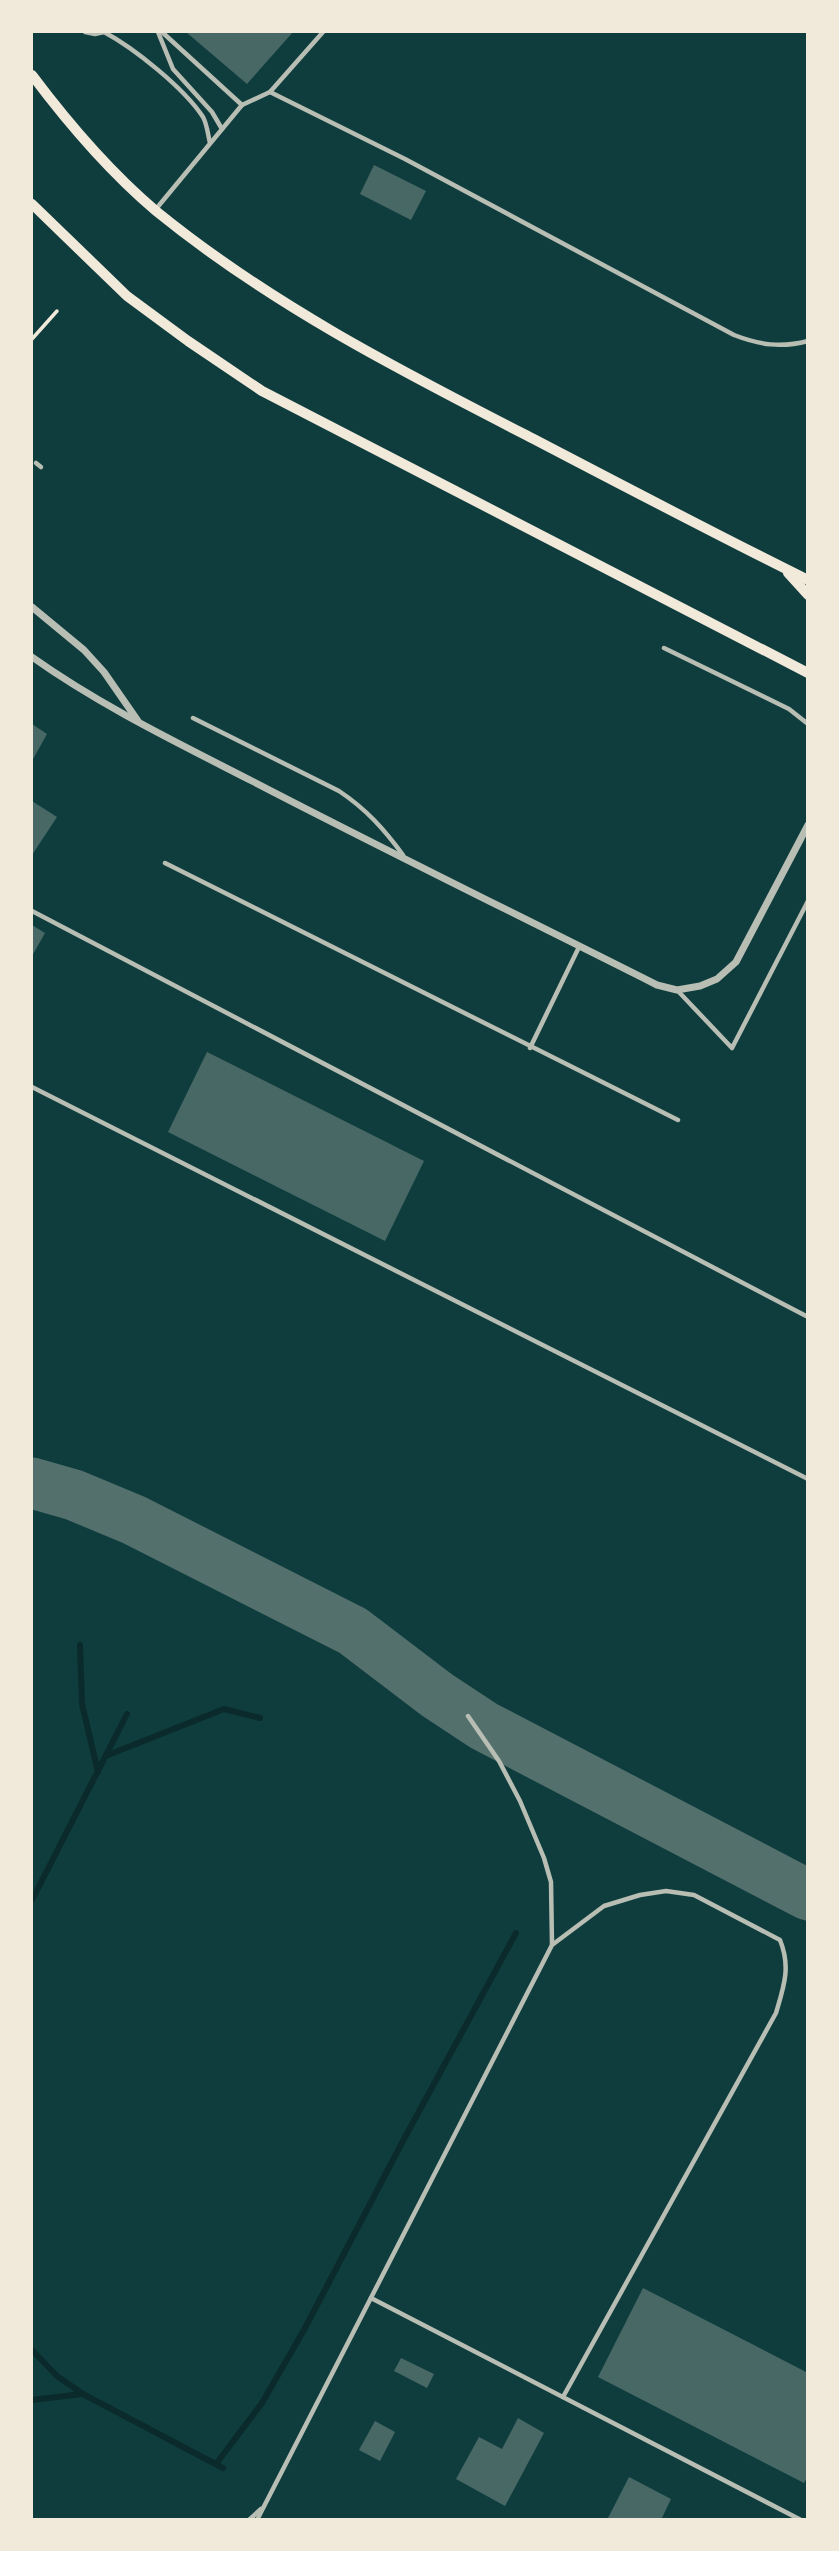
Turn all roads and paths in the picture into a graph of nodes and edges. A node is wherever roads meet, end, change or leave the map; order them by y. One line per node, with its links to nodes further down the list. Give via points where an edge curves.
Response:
1 (85, 32): 2 (lane)
2 (104, 32): 9 (lane, via 126,44 185,95 204,119)
3 (160, 32): 7 (lane); 8 (lane, via 173,69)
4 (323, 32): 6 (lane)
5 (32, 75): 11 (main road)
6 (270, 92): 7 (lane); 14 (lane, via 734,335 771,346)
7 (242, 105): 8 (lane)
8 (222, 129): 9 (lane)
9 (210, 143): 11 (lane)
10 (32, 204): 23 (main road, via 127,296 261,391)
11 (155, 210): 17 (main road, via 251,282 380,360)
12 (57, 311): 13 (path)
13 (32, 339)
14 (807, 341)
15 (36, 463): 16 (lane)
16 (41, 467)
17 (785, 569): 18 (main road); 19 (main road)
18 (807, 580)
19 (807, 595)
20 (32, 607): 25 (street, via 84,650)
21 (664, 648): 26 (lane, via 789,709)
22 (32, 657): 25 (street)
23 (807, 673)
24 (193, 718): 28 (lane, via 350,798 378,822)
25 (139, 723): 28 (street)
26 (807, 724)
27 (807, 825): 33 (street, via 736,962 717,979)
28 (405, 858): 32 (street)
29 (165, 863): 34 (lane)
30 (807, 901): 33 (lane, via 732,1048)
31 (32, 911): 37 (lane)
32 (579, 946): 33 (street, via 657,985); 34 (lane)
33 (677, 990)
34 (530, 1048): 36 (lane)
35 (32, 1087): 38 (lane)
36 (678, 1120)
37 (807, 1317)
38 (807, 1479)
39 (468, 1716): 40 (lane, via 499,1760 544,1858 551,1882)
40 (552, 1944): 41 (lane); 42 (lane, via 604,1906 666,1891 694,1895 780,1940 787,1977 776,2013)
41 (371, 2298): 42 (lane); 43 (lane)
42 (562, 2397): 46 (lane)
43 (264, 2506): 44 (lane); 45 (lane)
44 (249, 2519)
45 (257, 2519)
46 (801, 2519)

